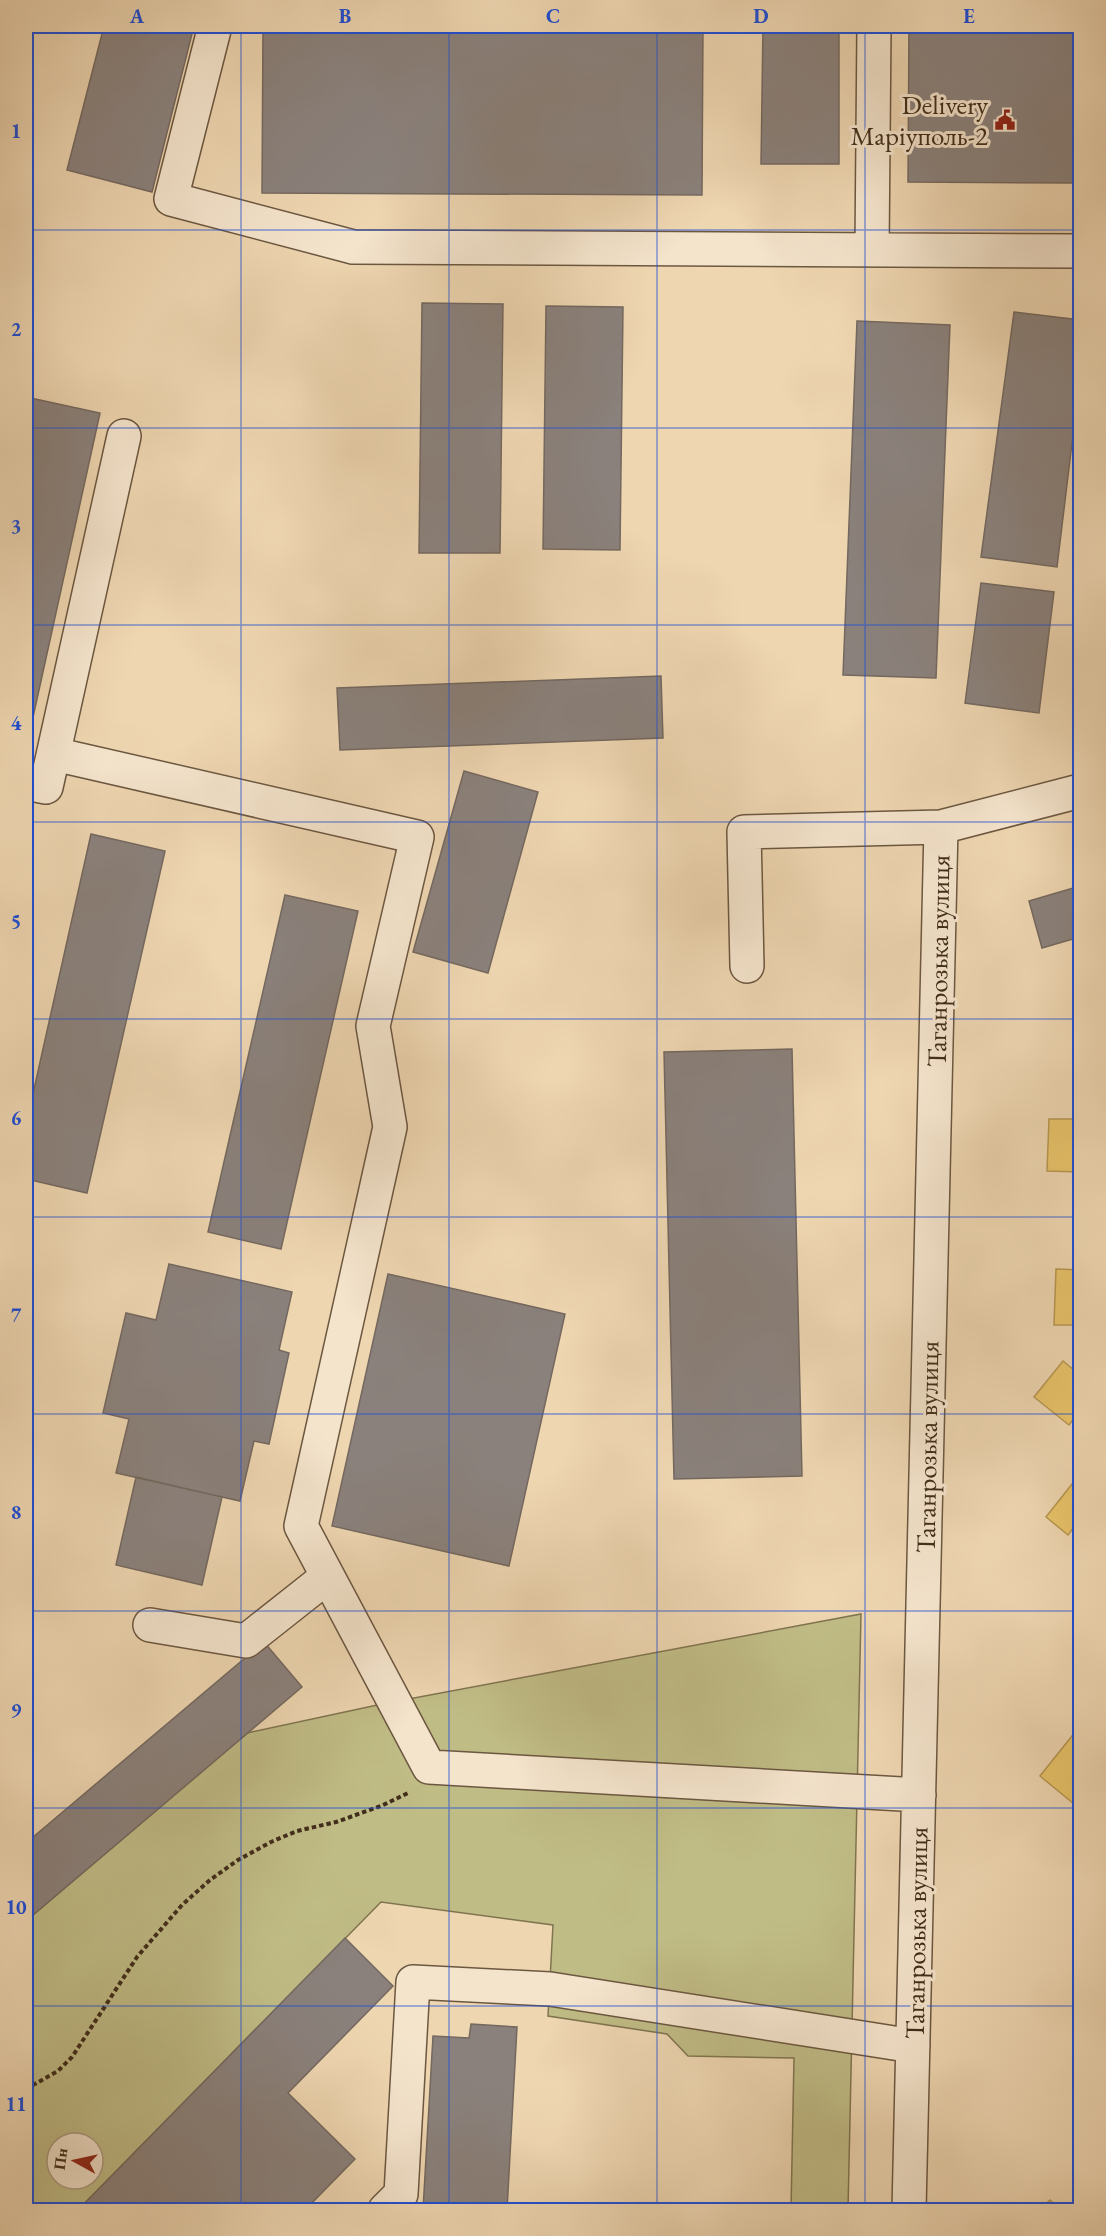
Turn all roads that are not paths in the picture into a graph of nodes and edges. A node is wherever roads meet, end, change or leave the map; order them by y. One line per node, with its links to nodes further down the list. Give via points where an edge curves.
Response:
1 (215, 26): 3 (street, via 171,199 353,247)
2 (874, 26): 3 (street)
3 (872, 250): 4 (street)
4 (1080, 251)
5 (124, 436): 6 (street)
6 (54, 754): 7 (street, via 46,787); 11 (street, via 417,837 373,1026 390,1127 301,1526)
7 (26, 783)
8 (1080, 792): 9 (street, Таганрозька вулиця)
9 (941, 827): 10 (street, via 744,832); 13 (street, Таганрозька вулиця)
10 (747, 966)
11 (327, 1577): 12 (street, via 246,1641); 13 (street, via 429,1767)
12 (150, 1625)
13 (919, 1796): 14 (street, Таганрозька вулиця)
14 (913, 2046): 15 (street, via 550,1989 413,1982 401,2194); 16 (street, Таганрозька вулиця)
15 (385, 2211)
16 (909, 2211)

